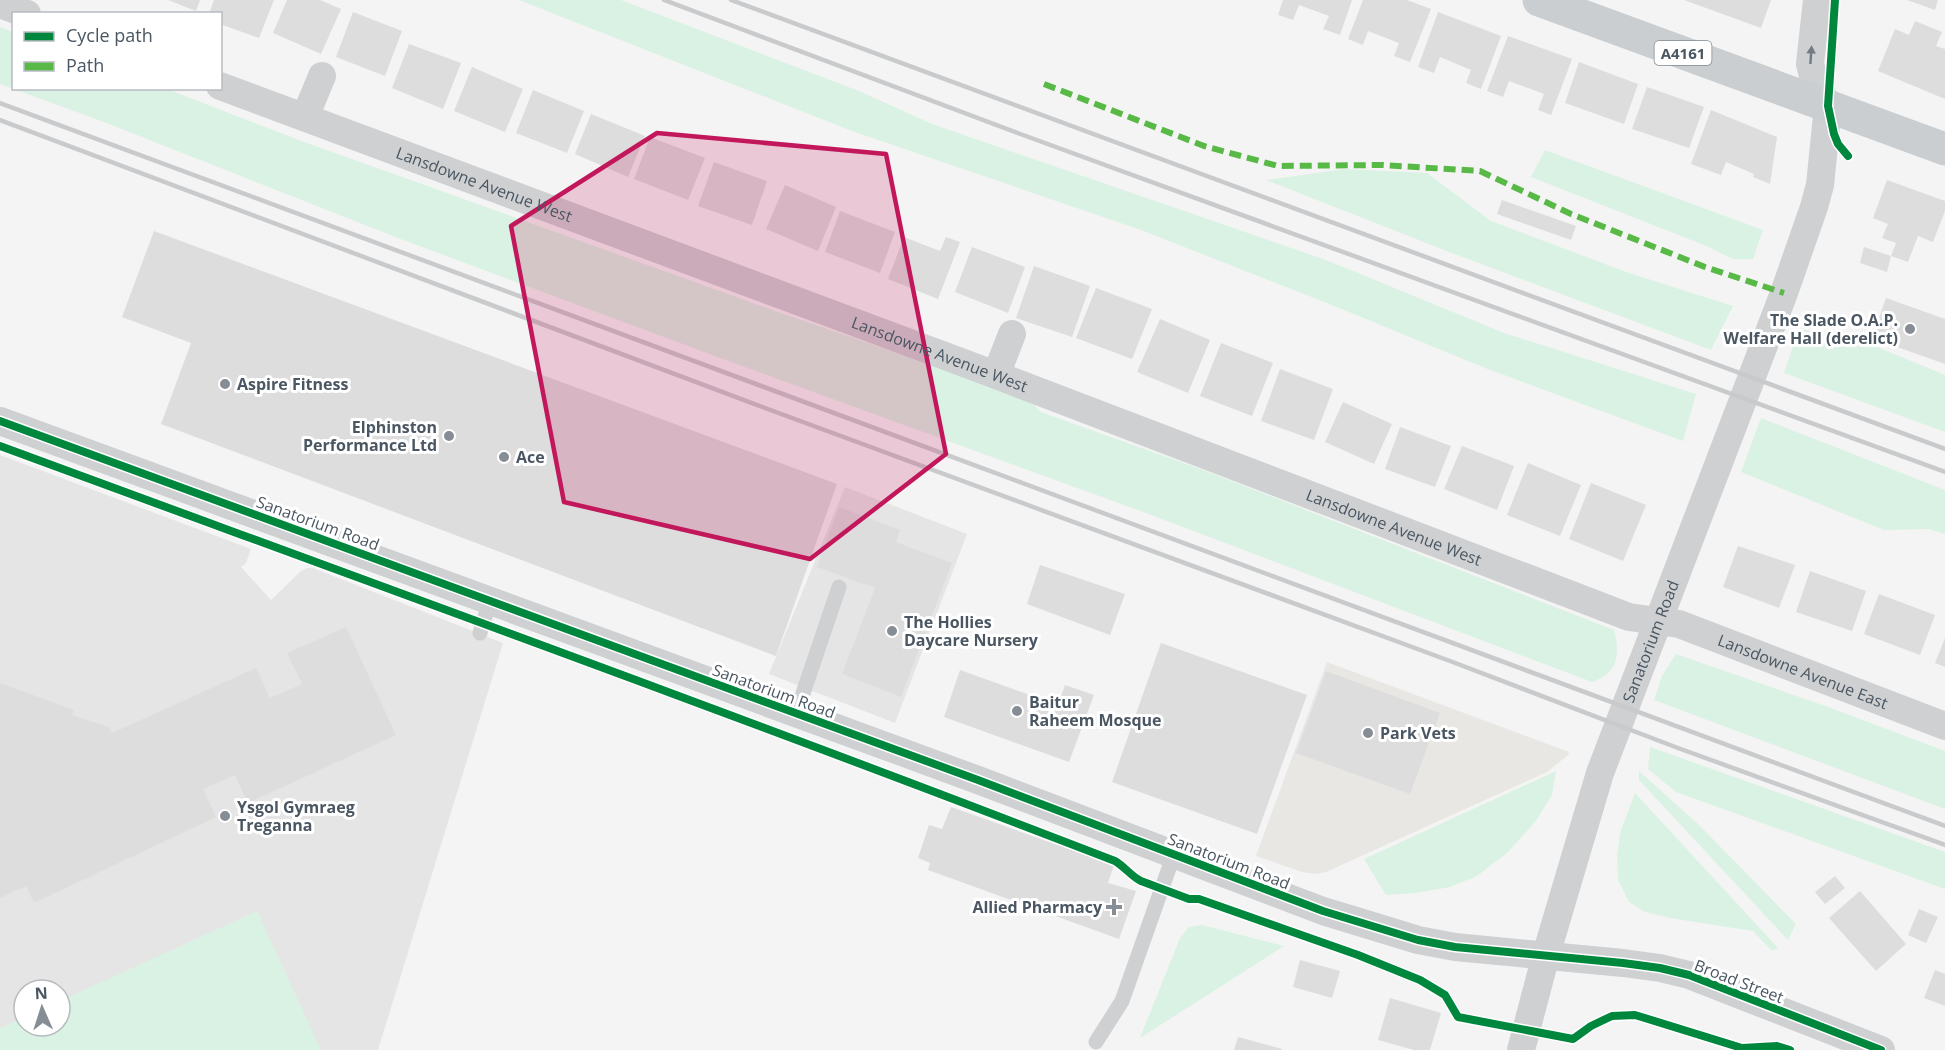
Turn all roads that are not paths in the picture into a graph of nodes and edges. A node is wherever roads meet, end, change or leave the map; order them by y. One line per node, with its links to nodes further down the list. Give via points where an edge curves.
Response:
1 (1539, 0): 7 (main road, A4161)
2 (1816, 0): 7 (street, one-way to 2, via 1810,64)
3 (0, 3): 4 (street)
4 (22, 12)
5 (322, 76): 8 (street)
6 (222, 87): 8 (street, Lansdowne Avenue West)
7 (1828, 106): 9 (main road, A4161); 15 (street, Sanatorium Road, via 1820,185 1807,229)
8 (305, 117): 11 (street, Lansdowne Avenue West)
9 (1945, 149)
10 (1012, 334): 11 (street)
11 (996, 375): 15 (street, Lansdowne Avenue West, via 1629,617)
12 (0, 421): 14 (street, Sanatorium Road)
13 (839, 587): 17 (lane)
14 (490, 601): 16 (lane); 17 (street, Sanatorium Road)
15 (1659, 621): 18 (street, Lansdowne Avenue East, via 1680,624); 20 (street, Sanatorium Road, via 1600,773)
16 (480, 633)
17 (796, 714): 19 (street, Sanatorium Road)
18 (1945, 726)
19 (1174, 854): 20 (street, Sanatorium Road, via 1323,911 1418,940); 21 (lane, via 1122,1001)
20 (1546, 955): 22 (street, Broad Street, via 1689,975); 23 (street)
21 (1096, 1042)
22 (1872, 1048)
23 (1521, 1050)

